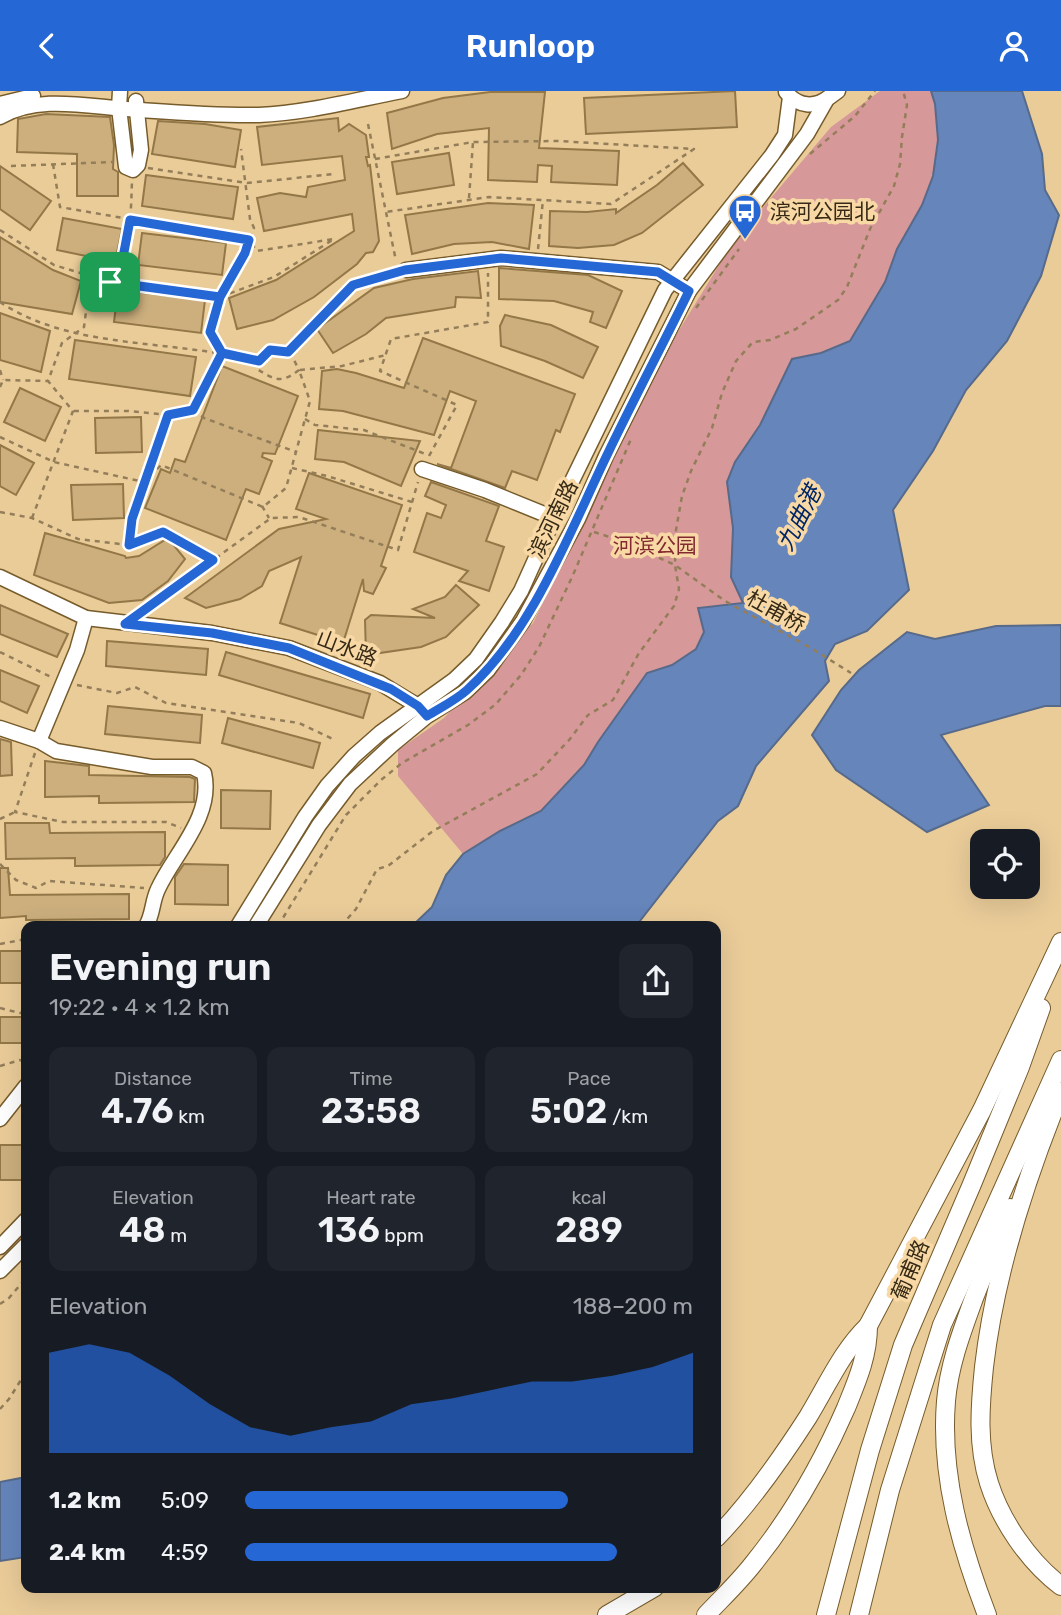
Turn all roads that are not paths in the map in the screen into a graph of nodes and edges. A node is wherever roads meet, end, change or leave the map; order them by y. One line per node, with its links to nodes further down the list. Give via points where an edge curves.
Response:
1 (355, 91): 6 (street, via 264,105)
2 (402, 91): 5 (street, via 261,115)
3 (788, 94): 4 (street, via 804,105 820,104); 10 (street, via 785,135)
4 (833, 94): 11 (street, 滨河南路)
5 (120, 99): 6 (street); 6 (street, via 132,166 141,150); 7 (street, via 26,97); 8 (street, via 26,106)
6 (136, 101)
7 (0, 103)
8 (0, 117)
9 (405, 270): 10 (street, via 501,258 658,272)
10 (671, 280): 11 (street); 13 (street)
11 (689, 291): 16 (street, 滨河南路, via 533,603 488,670 465,692)
12 (422, 470): 13 (street)
13 (554, 518): 16 (street, via 521,591 489,641)
14 (0, 577): 15 (street, 山水路)
15 (86, 618): 16 (street, 山水路, via 212,633 289,648 380,683); 18 (street, via 78,650)
16 (423, 711): 20 (street, via 372,741 327,786); 21 (street, 滨河南路, via 350,784)
17 (0, 727): 18 (street)
18 (39, 741): 19 (street, via 56,751 152,767 192,767 204,773 199,817 158,889)
19 (149, 921)
20 (241, 921)
21 (259, 921)
22 (1061, 943): 33 (main road, via 982,1110)
23 (1061, 952): 39 (main road, 葡甫路, via 1020,1067 903,1345)
24 (1061, 1060): 40 (main road, via 942,1325 890,1490)
25 (21, 1092): 27 (street)
26 (1061, 1092): 28 (main road)
27 (0, 1119)
28 (1036, 1152): 35 (main road, via 995,1292 979,1411 989,1484 1002,1512 1029,1555); 41 (main road, via 997,1236 958,1344 946,1401 949,1484 963,1548)
29 (21, 1225): 30 (street)
30 (0, 1247)
31 (21, 1250): 32 (street)
32 (0, 1271)
33 (868, 1326): 34 (main road, via 854,1339 773,1468); 38 (main road, via 860,1375 828,1448 774,1536)
34 (721, 1532)
35 (1061, 1586)
36 (645, 1593): 37 (main road)
37 (607, 1615)
38 (706, 1615)
39 (826, 1615)
40 (859, 1615)
41 (987, 1615)

